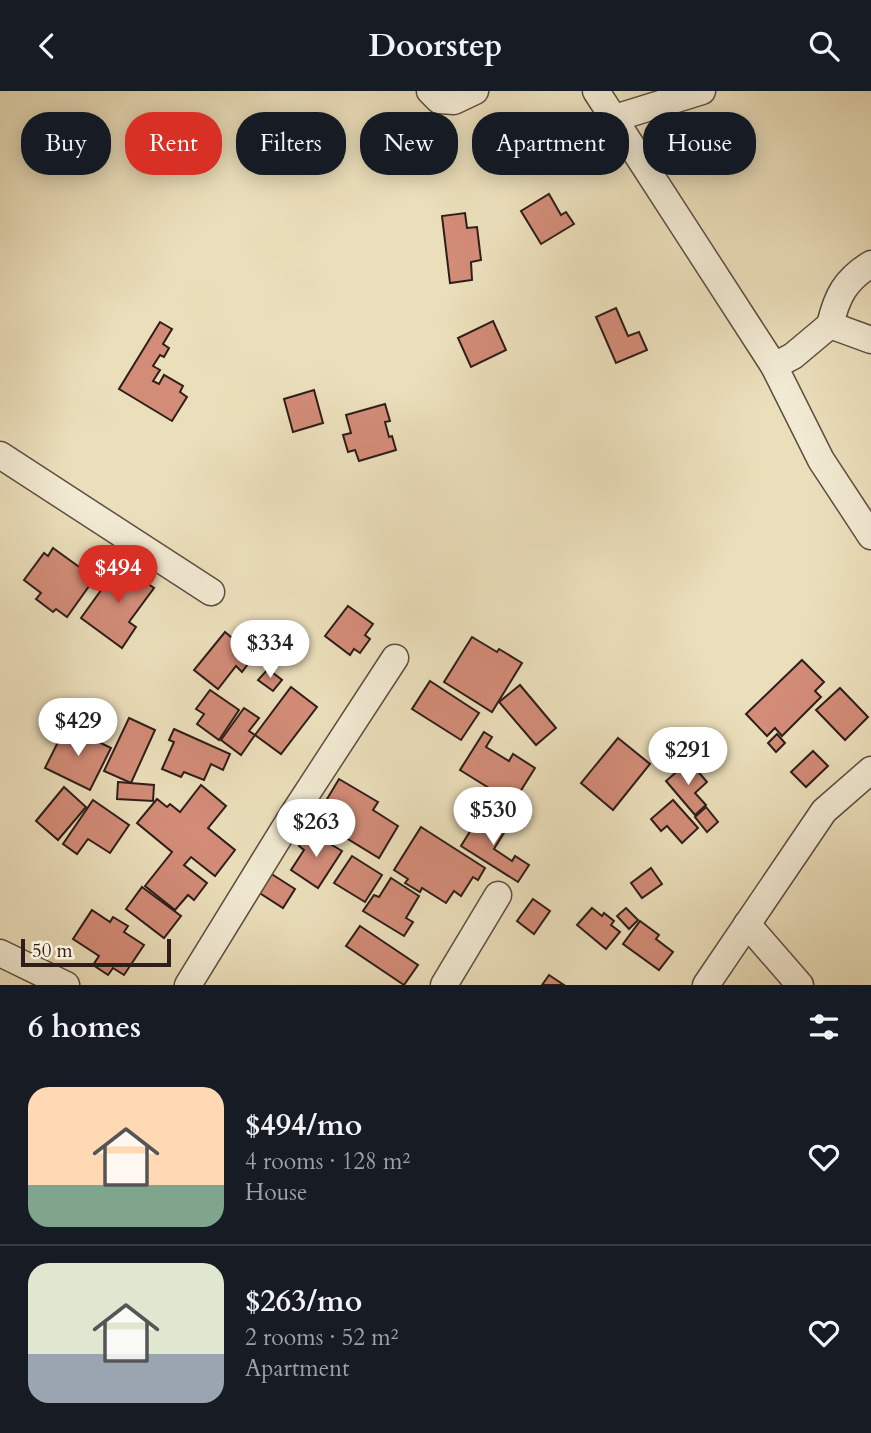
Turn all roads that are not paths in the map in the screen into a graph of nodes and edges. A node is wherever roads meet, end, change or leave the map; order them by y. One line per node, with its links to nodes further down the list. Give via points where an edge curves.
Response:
1 (430, 91): 2 (street, via 439,100 454,101)
2 (475, 91)
3 (596, 91): 5 (street)
4 (702, 91): 6 (street)
5 (611, 112)
6 (629, 114)
7 (629, 140): 11 (street)
8 (871, 264): 9 (street, via 853,275 836,301)
9 (830, 325): 10 (street); 11 (street)
10 (871, 340)
11 (774, 366): 13 (street, via 821,460)
12 (0, 455): 14 (street)
13 (871, 536)
14 (211, 592)
15 (395, 659): 21 (street)
16 (871, 770): 18 (street, via 824,811)
17 (498, 895): 22 (street)
18 (747, 924): 23 (street); 24 (street)
19 (0, 953): 20 (street)
20 (66, 985)
21 (188, 985)
22 (444, 985)
23 (706, 985)
24 (800, 985)

